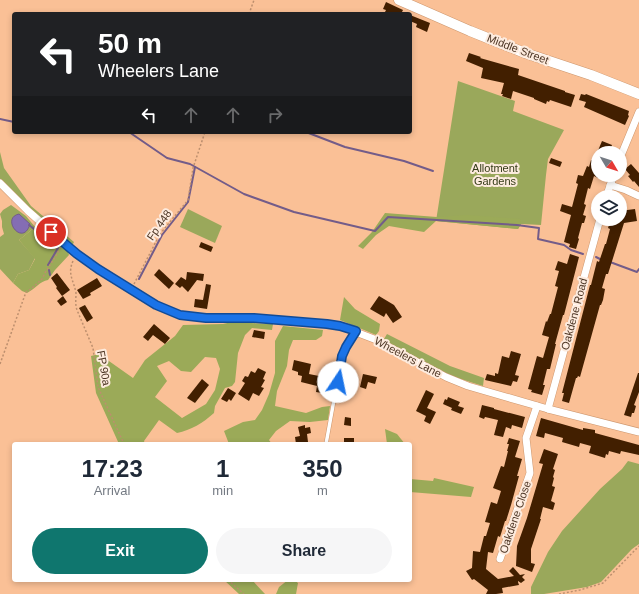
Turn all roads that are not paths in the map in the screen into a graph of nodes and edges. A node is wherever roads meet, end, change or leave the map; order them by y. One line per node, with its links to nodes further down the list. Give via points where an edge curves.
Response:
1 (398, 0): 2 (street, Middle Street, via 525,53)
2 (639, 94)
3 (639, 112): 4 (street)
4 (625, 146)
5 (611, 182): 7 (street)
6 (0, 183): 11 (street, Wheelers Lane, via 77,254 156,305 180,315 327,324)
7 (610, 185): 8 (street); 9 (street)
8 (608, 190)
9 (639, 196)
10 (598, 226): 13 (street, Oakdene Road)
11 (356, 331): 12 (street, Wheelers Lane, via 446,377); 15 (lane, via 342,356)
12 (537, 406): 13 (street, Wheelers Lane); 16 (street, Oakdene Close, via 526,438 530,473)
13 (548, 409): 14 (street, Wheelers Lane)
14 (639, 432)
15 (326, 442)
16 (500, 559)

